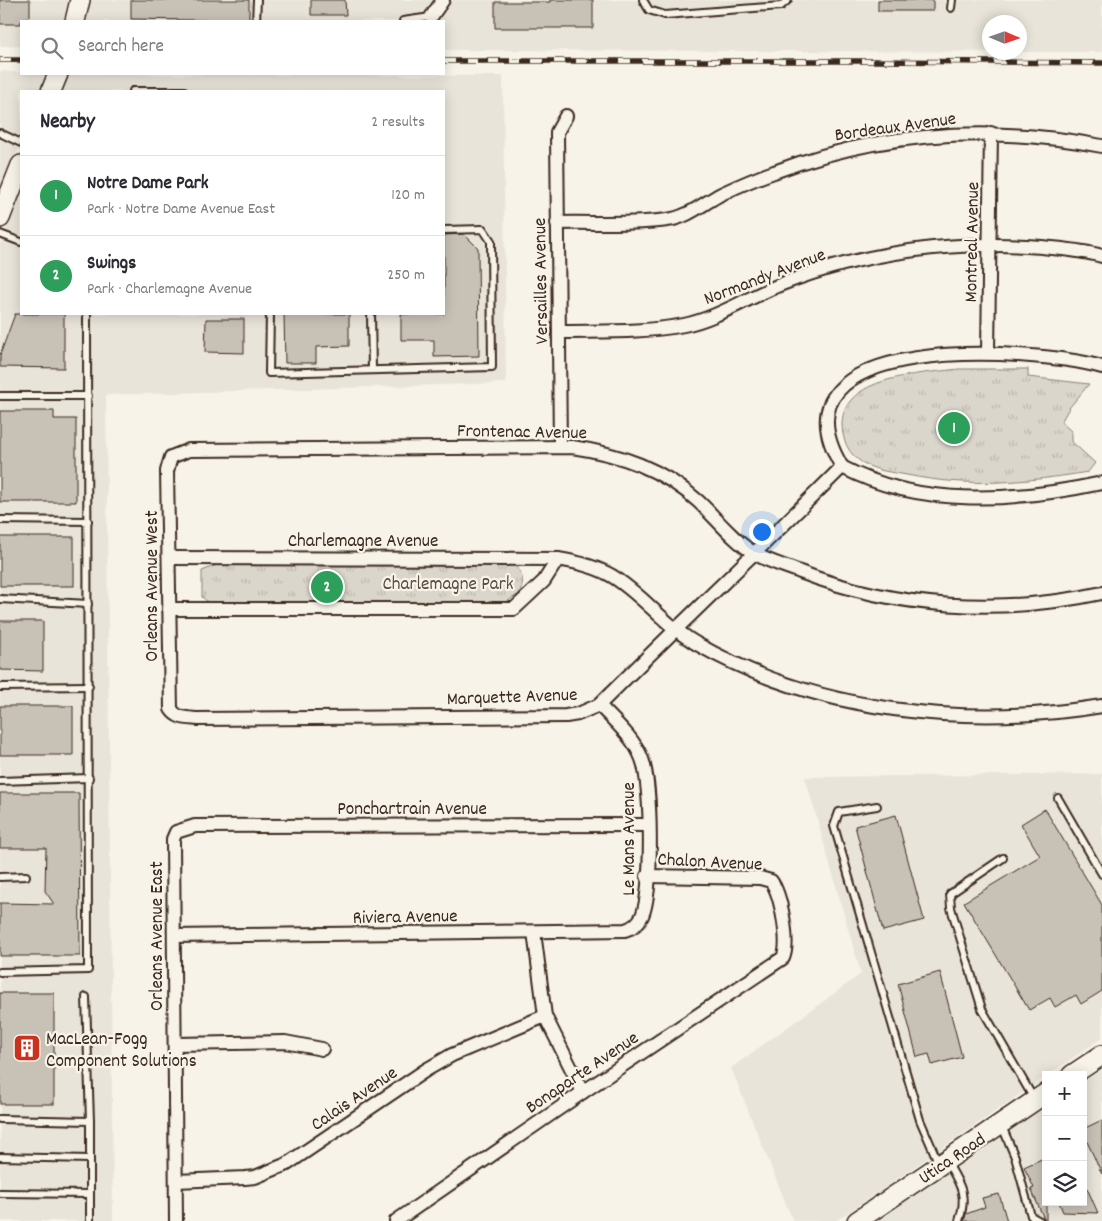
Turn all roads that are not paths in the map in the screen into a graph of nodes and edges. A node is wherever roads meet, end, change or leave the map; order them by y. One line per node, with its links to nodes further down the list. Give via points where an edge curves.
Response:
1 (80, 0): 11 (street)
2 (257, 0): 12 (lane)
3 (443, 0): 10 (street)
4 (643, 0): 9 (lane, via 649,10 664,15)
5 (734, 0): 9 (lane)
6 (788, 0): 9 (lane, via 781,6)
7 (952, 0): 8 (lane)
8 (951, 8)
9 (734, 9)
10 (431, 17): 13 (lane)
11 (75, 20)
12 (256, 20)
13 (410, 20)
14 (58, 75): 15 (street)
15 (51, 90)
16 (566, 116): 23 (street, Versailles Avenue, via 557,132)
17 (0, 133): 19 (lane)
18 (991, 133): 20 (street, Bordeaux Avenue); 23 (street, Bordeaux Avenue, via 910,138 827,154 768,174 668,220); 27 (street, Montreal Avenue)
19 (20, 143)
20 (1102, 146)
21 (20, 168): 22 (street)
22 (0, 218)
23 (557, 223): 32 (street, Versailles Avenue)
24 (445, 230): 35 (lane, via 483,230 491,241 492,367)
25 (0, 234): 26 (lane)
26 (20, 242)
27 (989, 245): 28 (street, Normandy Avenue, via 1075,250); 32 (street, Normandy Avenue, via 903,251 863,259 781,284 736,306 685,325); 33 (street, Montreal Avenue)
28 (1102, 256)
29 (87, 315): 37 (lane)
30 (270, 315): 35 (lane, via 269,373)
31 (370, 315): 35 (lane)
32 (559, 332): 38 (street, Versailles Avenue)
33 (988, 352): 34 (street); 40 (street, via 904,361 865,371 847,381 834,398 828,424 830,444)
34 (1102, 367)
35 (372, 370)
36 (0, 396): 37 (lane)
37 (88, 396): 43 (lane)
38 (560, 447): 39 (street, Frontenac Avenue, via 189,450); 44 (street, Frontenac Avenue, via 596,450 632,460 662,475 698,502 729,534)
39 (171, 457): 45 (street, Orleans Avenue West, via 167,471)
40 (842, 467): 41 (street, via 885,485 967,497 1034,496); 44 (street, Marquette Avenue)
41 (1102, 483)
42 (0, 520): 43 (lane)
43 (88, 521): 49 (lane)
44 (755, 554): 47 (street, Frontenac Avenue, via 819,579 879,596 935,605 1005,606); 51 (street, Marquette Avenue)
45 (168, 558): 46 (street, Charlemagne Avenue); 50 (street, Orleans Avenue West)
46 (558, 559): 50 (street, via 544,581 514,609); 51 (street, Charlemagne Avenue, via 612,576)
47 (1102, 594)
48 (0, 599): 49 (lane)
49 (88, 604): 52 (lane)
50 (168, 609): 56 (street, Orleans Avenue West, via 169,701)
51 (674, 630): 54 (street, Marquette Avenue); 55 (street, Charlemagne Avenue, via 724,657 785,682 882,707 931,713 1009,716)
52 (89, 686): 53 (lane); 57 (lane)
53 (0, 687)
54 (599, 705): 56 (street, Marquette Avenue, via 566,716 198,719); 61 (street, Le Mans Avenue, via 628,735 642,758 646,771)
55 (1102, 706)
56 (175, 714)
57 (89, 778): 58 (lane); 72 (lane, via 88,970)
58 (0, 781)
59 (1058, 798): 64 (lane)
60 (877, 806): 86 (lane, via 839,812 834,826 920,1120)
61 (649, 825): 62 (street, Ponchartrain Avenue, via 195,826); 66 (street, Le Mans Avenue)
62 (176, 832): 70 (street, Orleans Avenue East, via 173,839)
63 (1003, 858): 80 (lane, via 950,894 951,908 982,1009)
64 (1102, 874)
65 (26, 876): 67 (lane)
66 (647, 876): 68 (street, Le Mans Avenue, via 645,906); 71 (street, Chalon Avenue, via 760,878 771,881 777,892)
67 (0, 877)
68 (635, 926): 69 (street, Riviera Avenue, via 624,930)
69 (534, 932): 70 (street, Riviera Avenue); 74 (street)
70 (174, 936): 75 (street, Orleans Avenue East)
71 (786, 952): 79 (street, Bonaparte Avenue, via 777,963)
72 (0, 972)
73 (86, 997): 82 (lane)
74 (545, 1016): 79 (street); 87 (street, Calais Avenue, via 480,1042 426,1070 287,1164 245,1178)
75 (175, 1044): 76 (street, via 285,1042); 87 (street, Orleans Avenue East)
76 (322, 1049)
77 (1102, 1055): 78 (street)
78 (1078, 1071)
79 (582, 1092): 92 (street, Bonaparte Avenue)
80 (1040, 1097): 83 (street, Utica Road)
81 (0, 1119): 82 (lane)
82 (90, 1121): 85 (lane)
83 (1000, 1123): 86 (street, Utica Road); 95 (lane, via 1015,1157 1031,1216)
84 (0, 1157): 85 (lane)
85 (90, 1158): 89 (lane)
86 (943, 1163): 93 (street, Utica Road); 94 (lane, via 961,1184 964,1200)
87 (176, 1180): 91 (street, Orleans Avenue East)
88 (0, 1193): 89 (lane)
89 (90, 1194): 90 (lane)
90 (90, 1221)
91 (176, 1221)
92 (396, 1221)
93 (857, 1221)
94 (959, 1221)
95 (1040, 1221)

